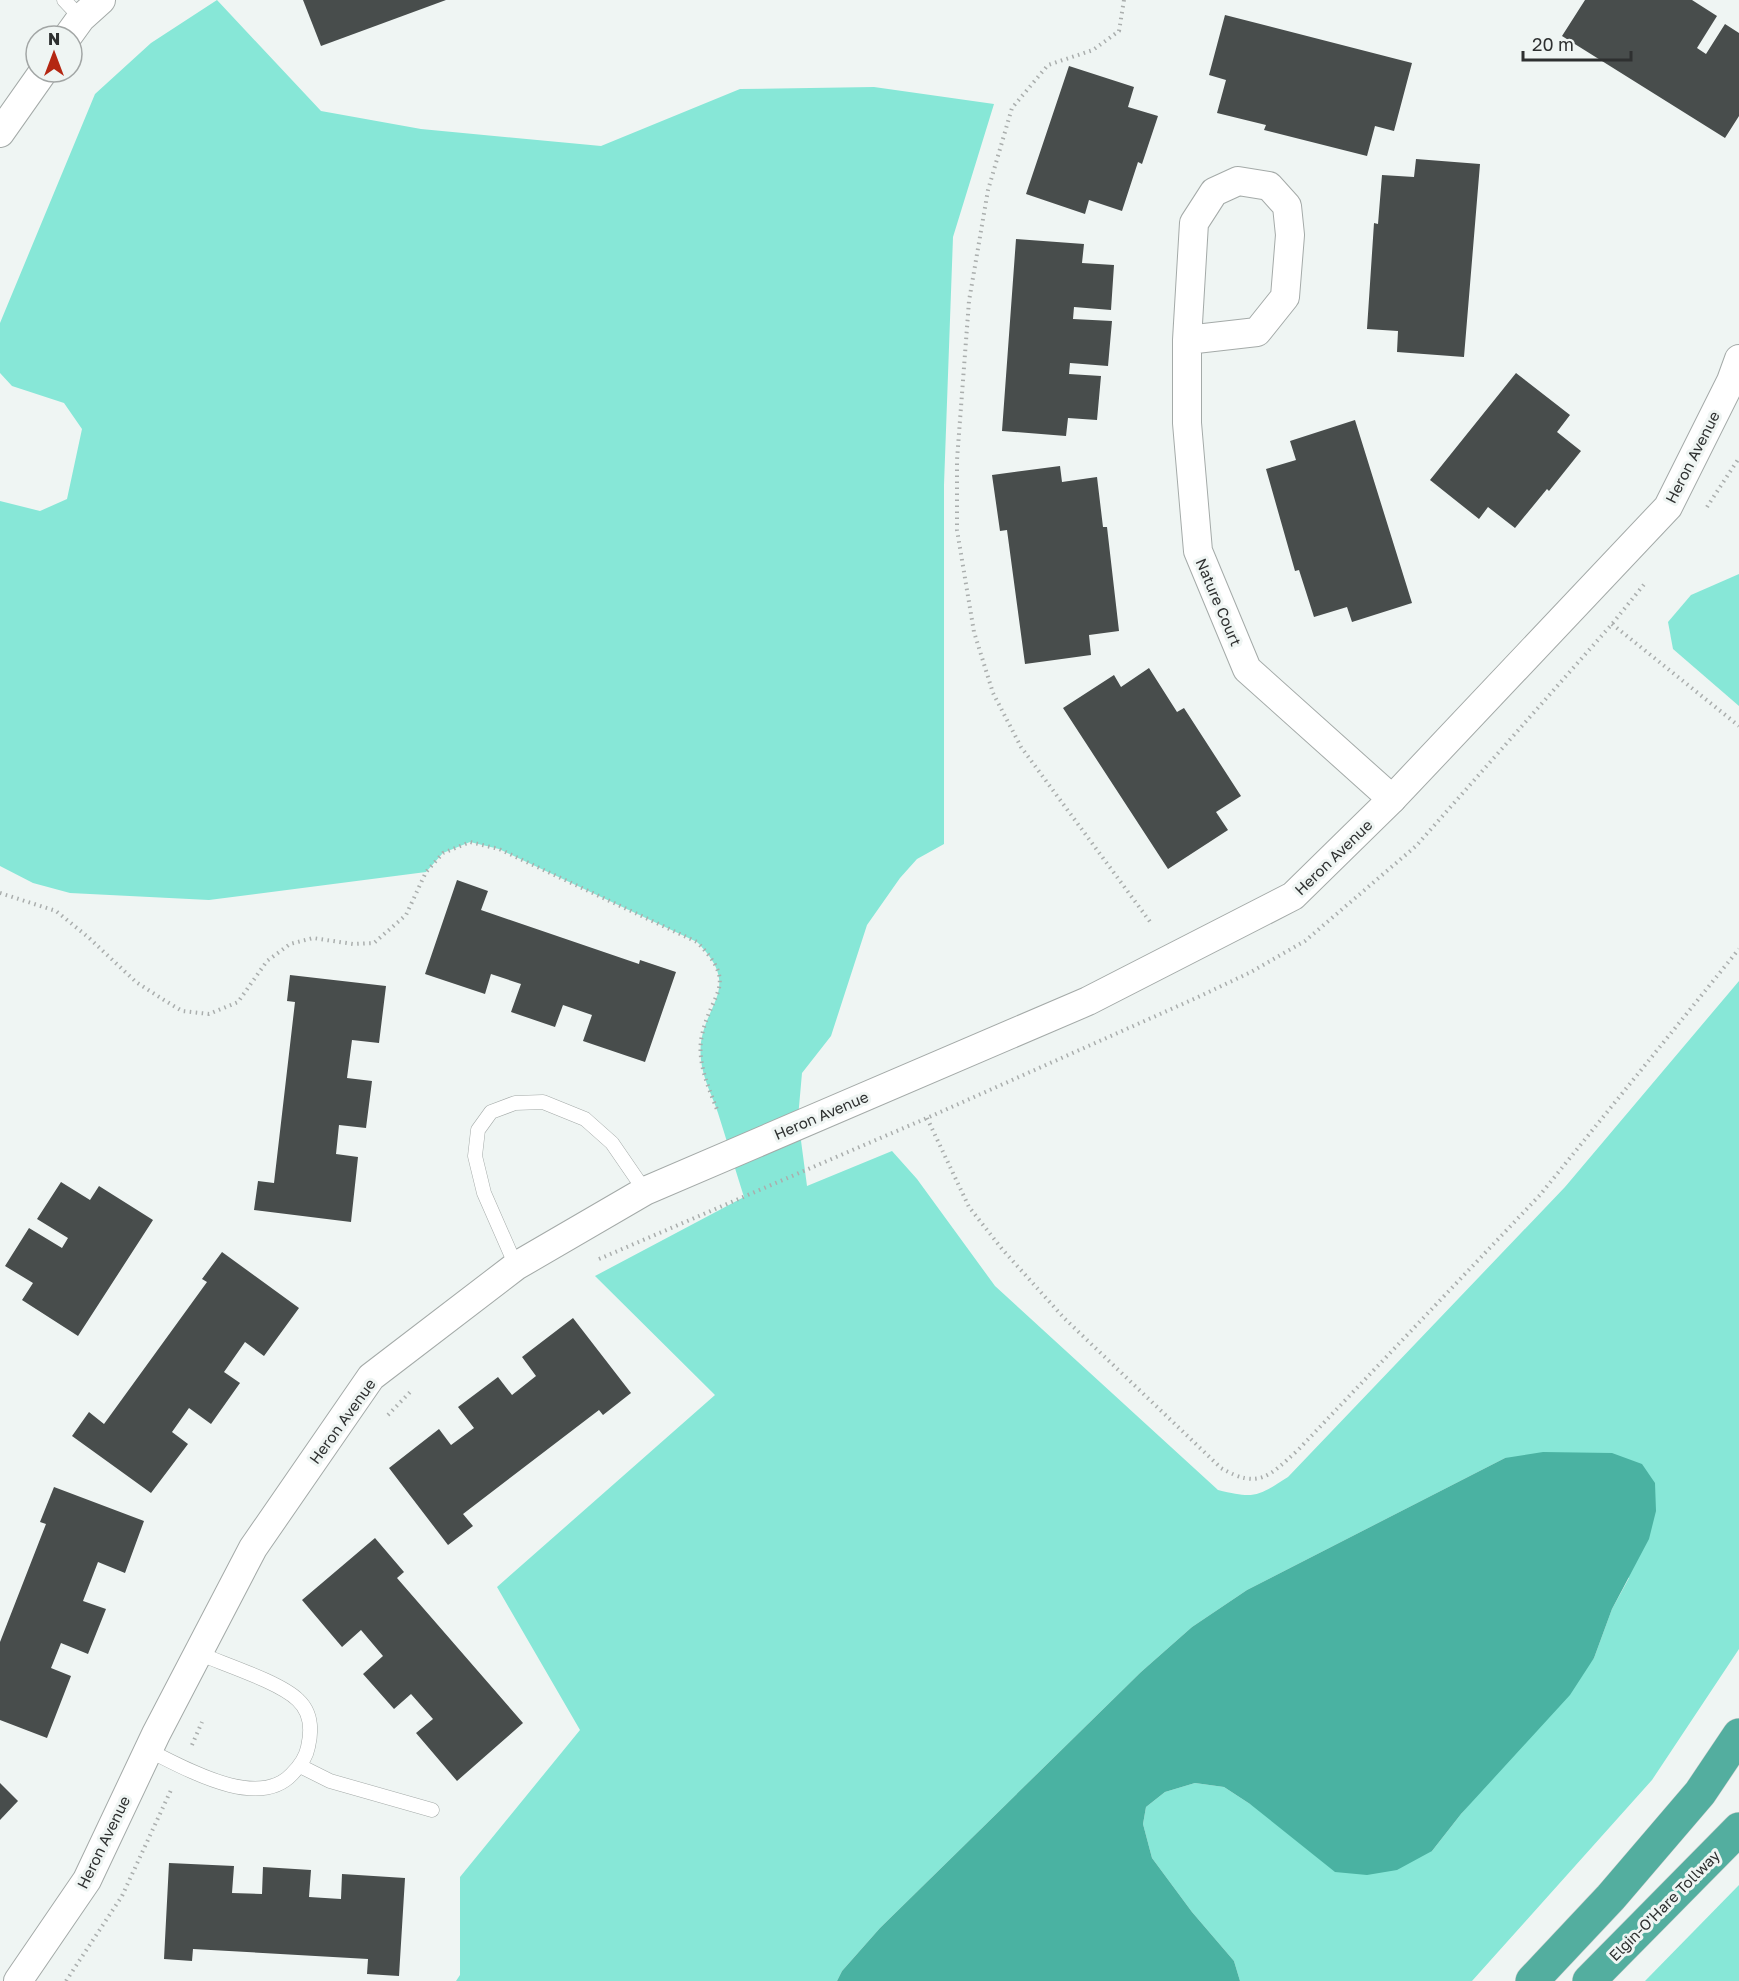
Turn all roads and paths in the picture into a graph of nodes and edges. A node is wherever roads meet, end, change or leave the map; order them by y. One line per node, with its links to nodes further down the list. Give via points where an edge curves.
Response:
1 (1124, 0): 10 (path, via 1119,31 1094,50 1048,65 1012,108 988,190 969,301 957,460 957,530 974,632 993,693 1021,747)
2 (35, 84): 3 (street)
3 (0, 133)
4 (1187, 340): 4 (street, Nature Court, via 1257,332 1285,297 1290,235 1287,206 1269,186 1238,181 1214,192 1194,223); 8 (street, Nature Court, via 1187,423 1198,550 1247,669)
5 (1739, 359): 8 (street, Heron Avenue, via 1668,507)
6 (1612, 624): 7 (path)
7 (1739, 726)
8 (1392, 799): 13 (street, Heron Avenue, via 1293,896 1088,1001)
9 (0, 893): 12 (path, via 56,911 136,982 182,1011 209,1014 238,1002 267,961 290,944 313,938 375,943 406,915 426,872 443,853 470,842 499,849 697,942 711,957 720,978 718,996 701,1036 701,1060)
10 (1150, 923)
11 (1739, 950): 14 (path, via 1540,1195 1298,1450 1271,1474 1254,1480 1238,1478 1221,1468 1064,1318 969,1207 927,1118)
12 (718, 1112)
13 (645, 1191): 15 (street, Heron Avenue); 15 (lane, via 612,1143 585,1119 543,1102 515,1103 491,1112 478,1130 475,1156 484,1193)
14 (591, 1262)
15 (516, 1266): 18 (street, Heron Avenue, via 371,1377 253,1548)
16 (420, 1382): 17 (path)
17 (387, 1416)
18 (198, 1653): 21 (street, Heron Avenue); 23 (lane, via 284,1689 297,1699 310,1722 307,1753)
19 (205, 1716): 22 (path)
20 (1739, 1735): 28 (highway, via 1700,1793)
21 (148, 1750): 22 (lane); 26 (street, Heron Avenue, via 87,1880)
22 (182, 1767): 23 (lane, via 247,1790 273,1786); 27 (path, via 122,1896)
23 (300, 1767): 24 (lane, via 330,1781)
24 (432, 1809)
25 (1739, 1829): 29 (highway, Elgin-O'Hare Tollway)
26 (18, 1981)
27 (66, 1981)
28 (1532, 1981)
29 (1589, 1981)

